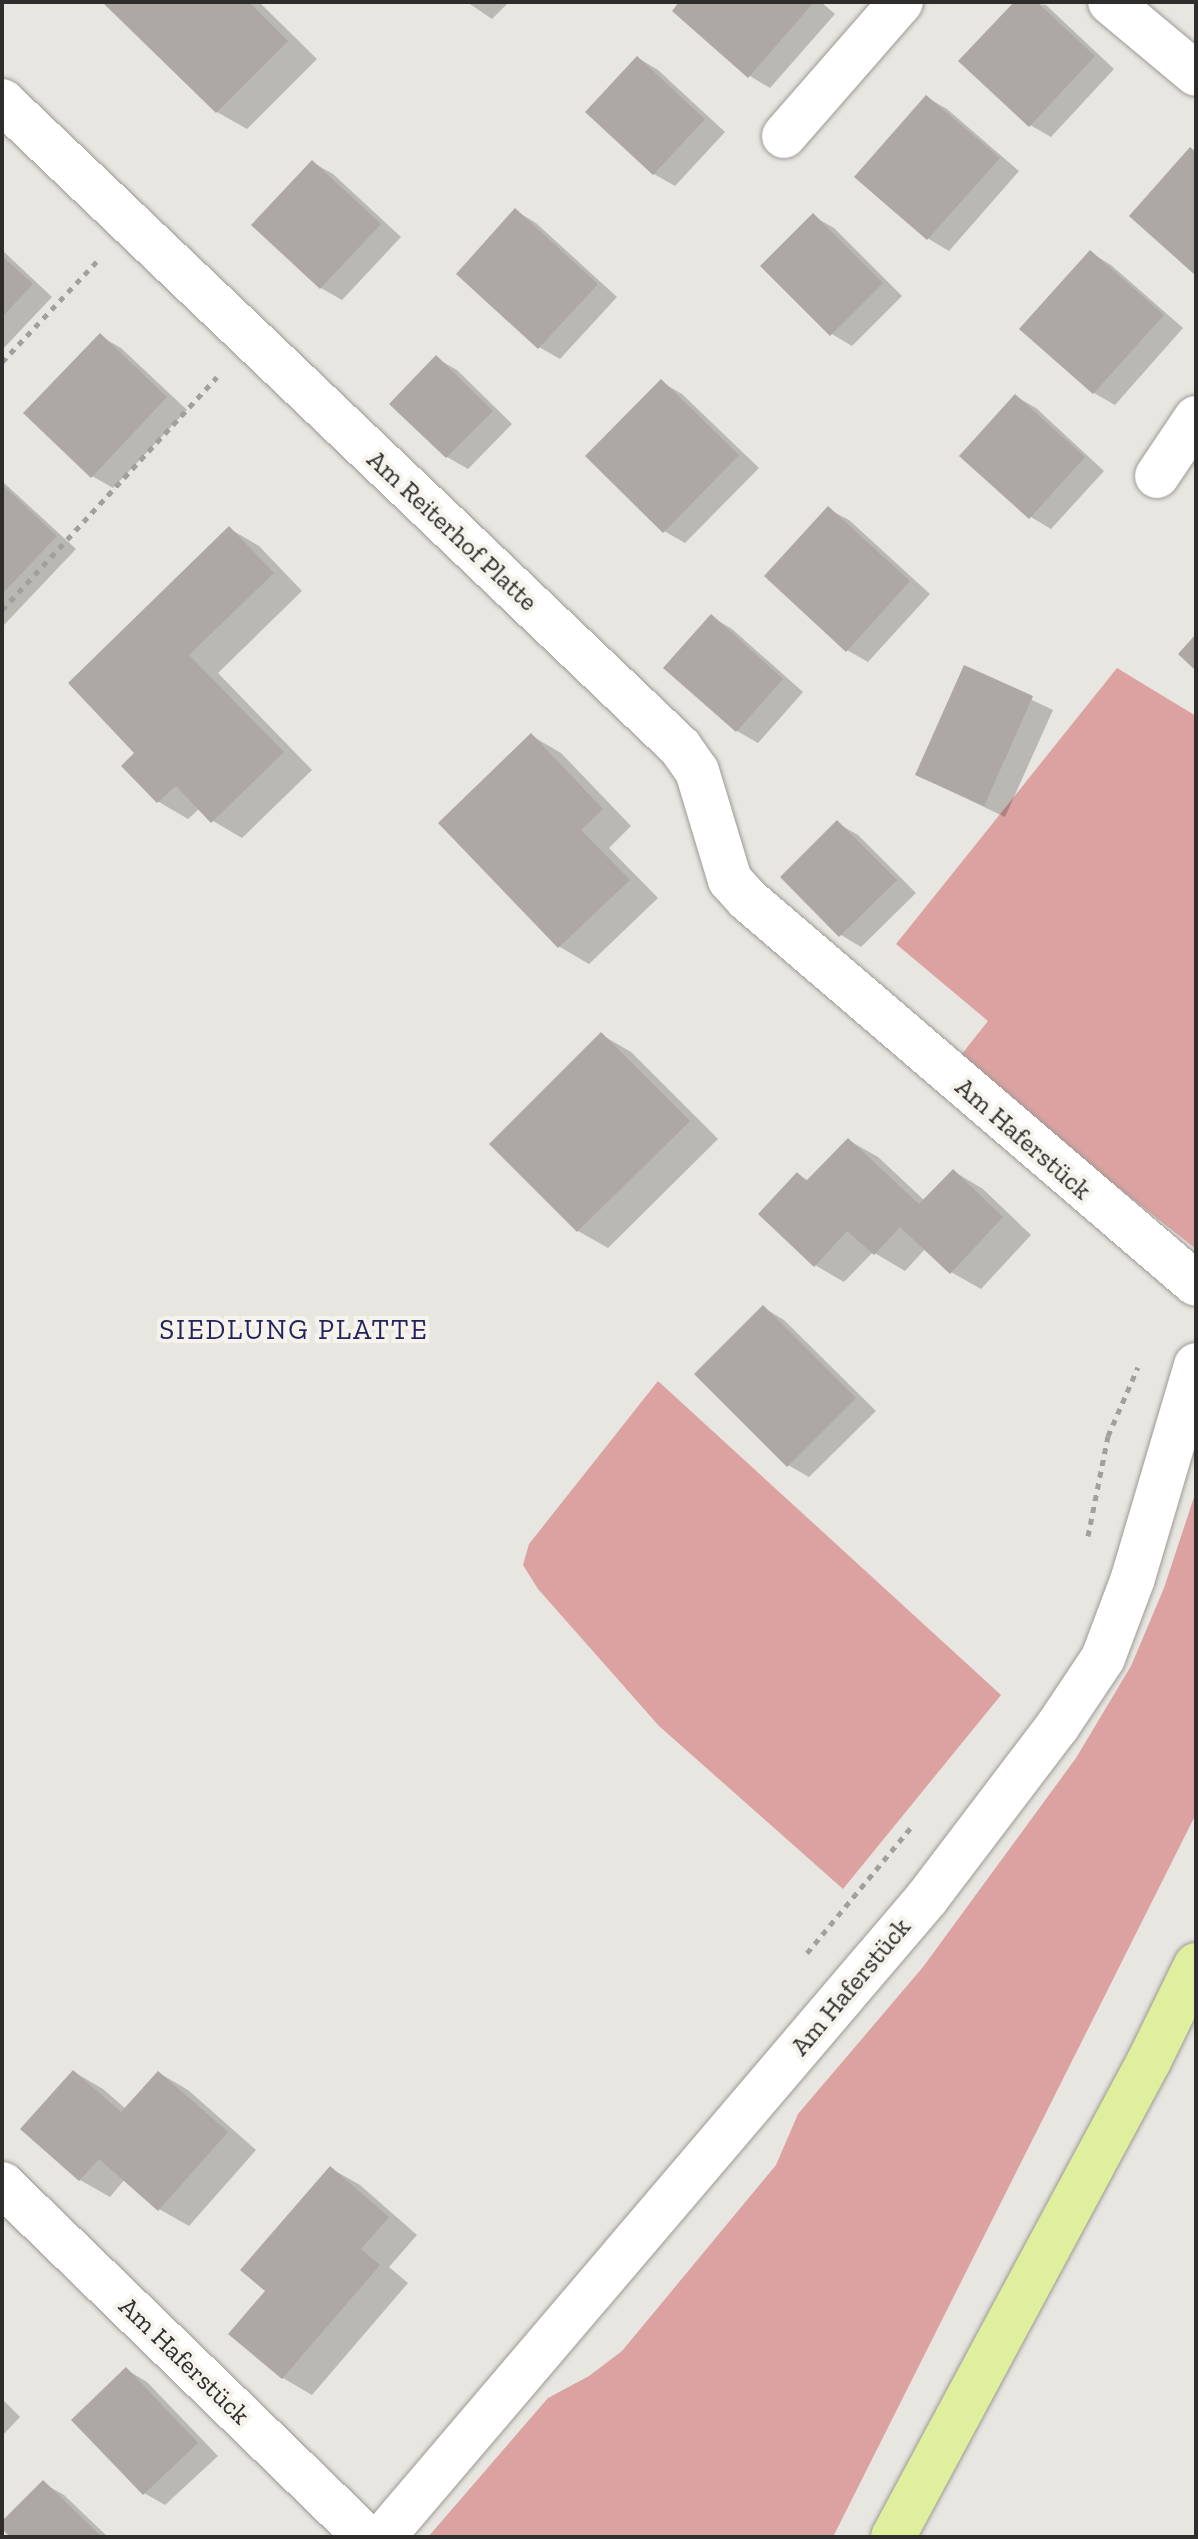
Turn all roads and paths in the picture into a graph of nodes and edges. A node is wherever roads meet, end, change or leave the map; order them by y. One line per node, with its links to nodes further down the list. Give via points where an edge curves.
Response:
1 (901, 2): 5 (street)
2 (1110, 2): 3 (street)
3 (1196, 74)
4 (2, 101): 6 (street, Am Reiterhof Platte)
5 (784, 136)
6 (132, 224): 7 (street, Am Reiterhof Platte); 8 (path)
7 (250, 341): 11 (path); 12 (street, Am Reiterhof Platte, via 680,747 697,771 730,880)
8 (2, 362)
9 (1196, 418): 10 (street)
10 (1157, 476)
11 (2, 610)
12 (851, 991): 13 (street, Am Haferstück)
13 (1196, 1284)
14 (1141, 1363): 16 (path, via 1108,1436)
15 (1196, 1365): 22 (street, Am Haferstück, via 1133,1578 1103,1658 1057,1727 927,1898)
16 (1086, 1543)
17 (914, 1823): 18 (path)
18 (803, 1958)
19 (1196, 1965): 23 (main road)
20 (2, 2184): 21 (street, Am Haferstück)
21 (366, 2537)
22 (383, 2537)
23 (893, 2537)

